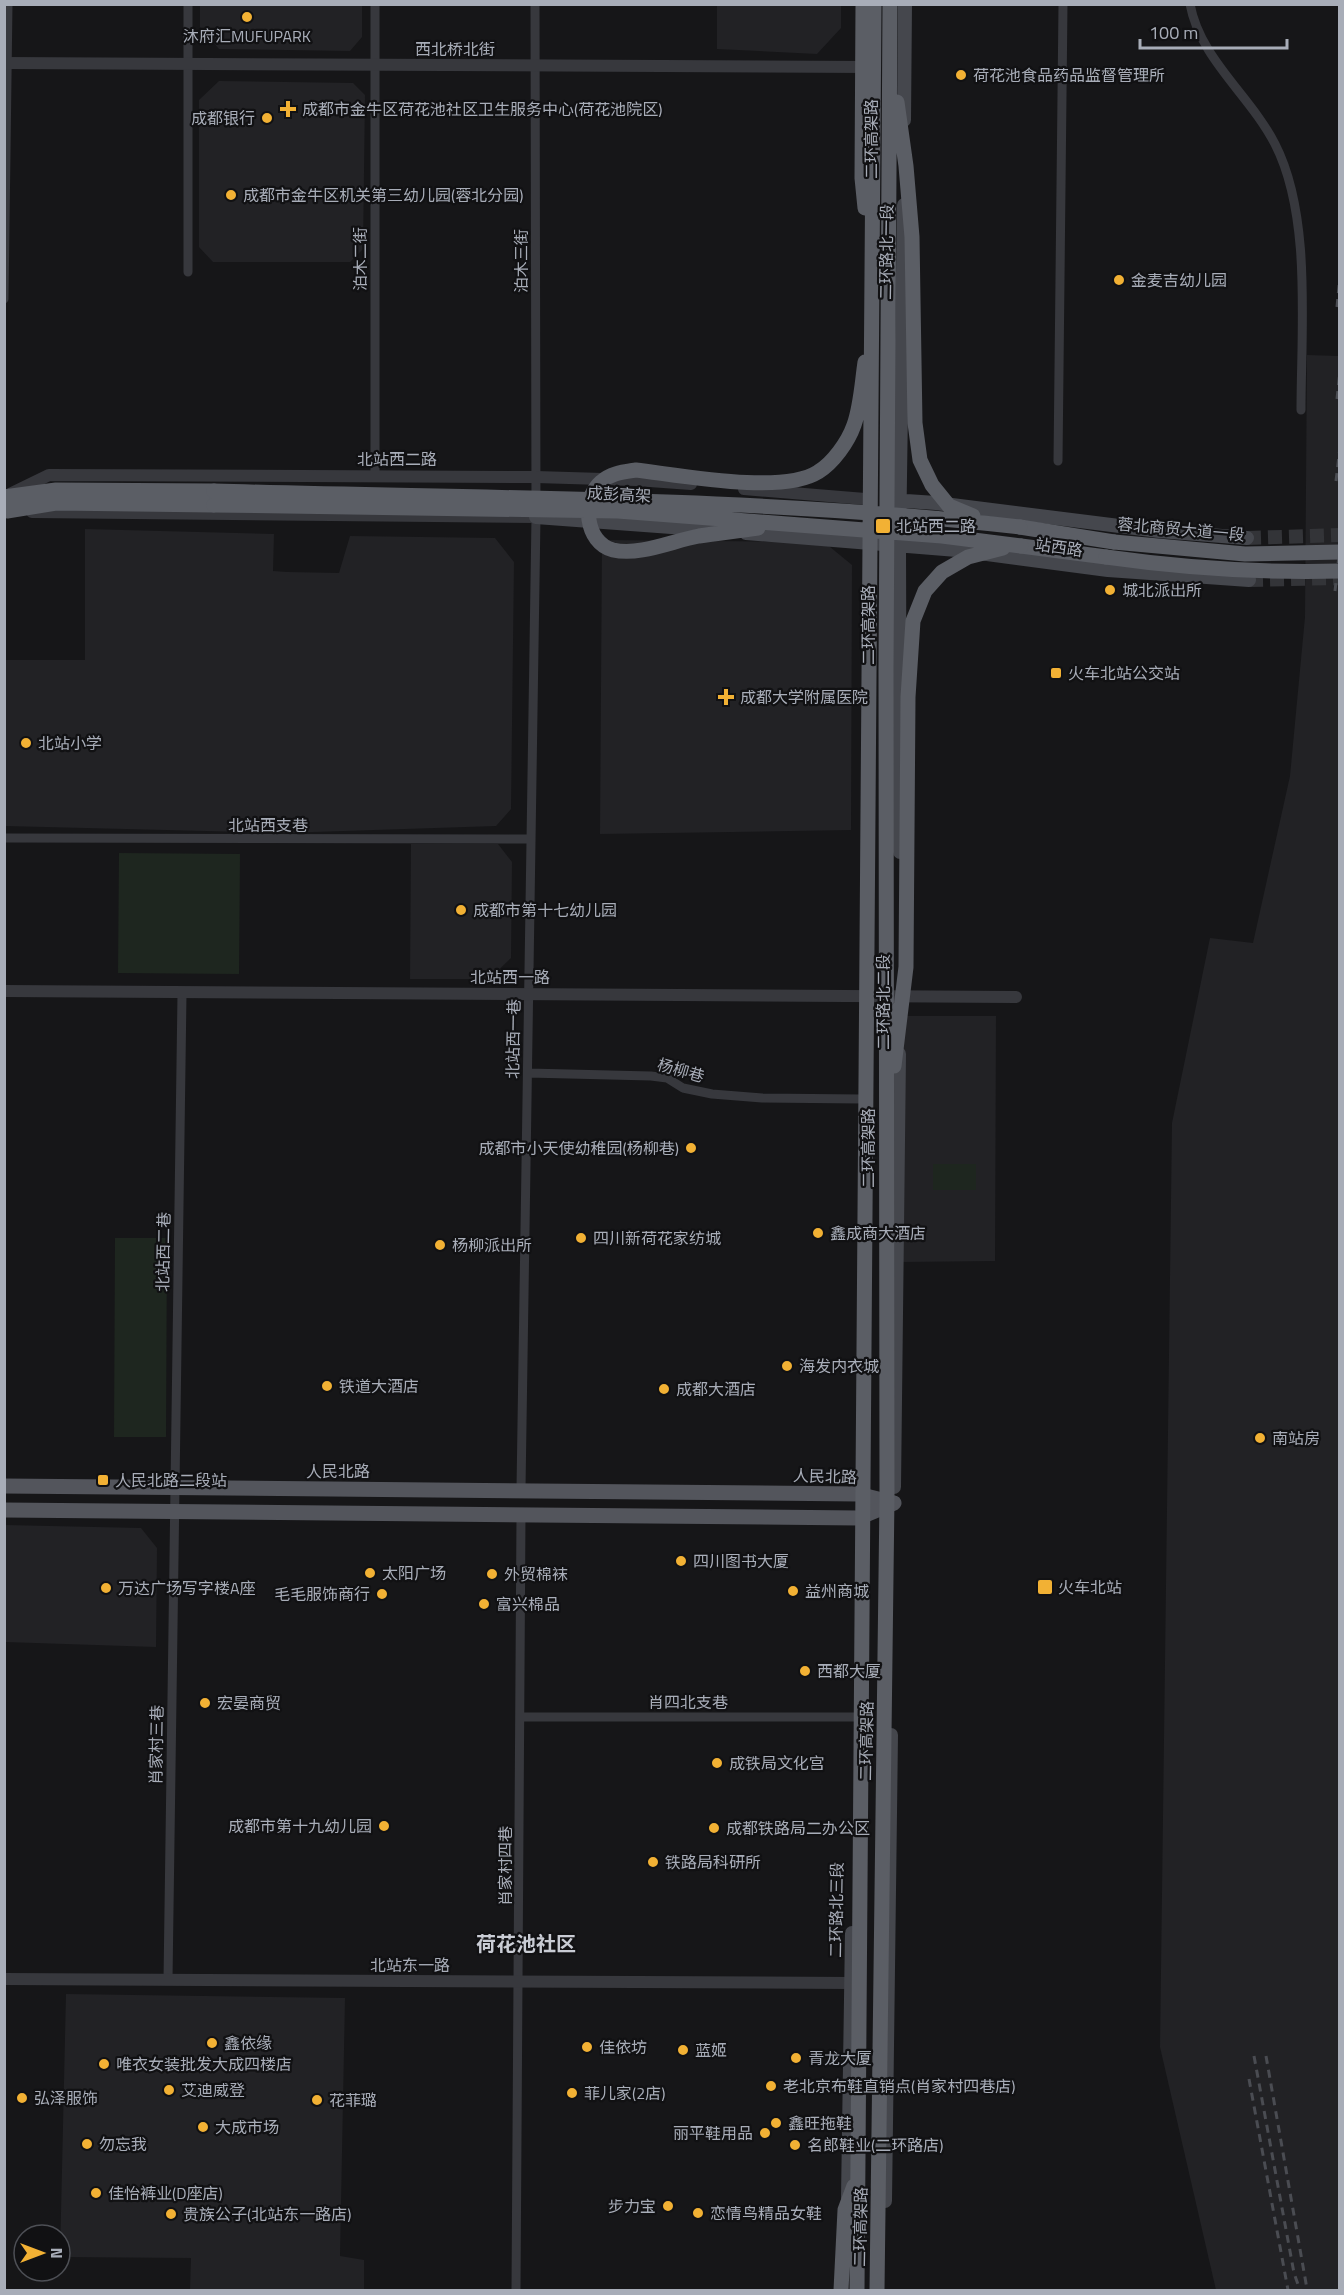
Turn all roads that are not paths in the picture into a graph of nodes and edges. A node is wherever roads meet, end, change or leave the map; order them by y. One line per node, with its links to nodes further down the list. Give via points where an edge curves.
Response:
1 (8, 4): 13 (street)
2 (188, 4): 14 (street)
3 (375, 4): 15 (street, 泊木二街)
4 (535, 4): 16 (street, 泊木三街)
5 (862, 4): 20 (highway, bridge, via 862,178)
6 (868, 4): 17 (main road, 二环路北一段)
7 (874, 4): 20 (highway, 二环高架路, bridge)
8 (892, 4): 12 (highway, 二环高架路, bridge)
9 (905, 4): 18 (main road, 二环路北一段)
10 (1063, 4): 24 (street)
11 (1190, 4): 23 (street, via 1205,48 1262,121 1293,193 1301,265)
12 (890, 51): 33 (highway, bridge, via 912,237 915,423 920,460 948,507); 51 (highway, 二环高架路, bridge)
13 (6, 63): 14 (street, 西北桥北街); 22 (street)
14 (188, 64): 15 (street, 西北桥北街); 19 (street)
15 (375, 65): 16 (street, 西北桥北街); 25 (street, 泊木二街)
16 (535, 66): 17 (street, 西北桥北街); 26 (street, 泊木三街)
17 (868, 67): 18 (street, 西北桥北街); 28 (main road, 二环路北一段)
18 (905, 68): 29 (main road, 二环路北一段)
19 (188, 272)
20 (874, 273): 21 (highway, 二环高架路, bridge)
21 (874, 293): 32 (highway, bridge, via 854,426 839,452 818,472 793,481 765,483 636,470 616,473 600,482 591,498 588,519 597,540 611,549 630,551 699,536); 67 (highway, 二环高架路, bridge)
22 (4, 299)
23 (1301, 410)
24 (1058, 461)
25 (375, 477): 26 (street, 北站西二路); 30 (street, 北站西二路, via 49,475)
26 (536, 477): 28 (street, 北站西二路, via 636,480); 31 (street, 泊木三街)
27 (214, 498): 30 (highway); 32 (highway, 成彭高架, bridge, via 618,511); 33 (highway, 成彭高架, bridge, via 622,500 947,519)
28 (865, 499): 29 (main road, 站西路); 35 (main road, 二环路北二段)
29 (900, 500): 34 (main road, 站西路); 36 (main road, 二环路北二段)
30 (5, 504): 31 (street)
31 (536, 517): 35 (main road); 42 (street, 北站西一巷)
32 (788, 524): 37 (highway, 成彭高架, bridge)
33 (1020, 527): 38 (highway, 蓉北商贸大道一段, bridge, via 1114,542 1245,554)
34 (1247, 538)
35 (866, 541): 36 (main road, 站西路); 46 (main road, 二环路北二段)
36 (899, 545): 40 (main road, 站西路, via 1108,570); 47 (main road, 二环路北二段)
37 (1021, 546): 39 (highway, bridge, via 1182,567); 51 (highway, bridge, via 968,557 942,572 925,591 913,621 908,697 906,967)
38 (1340, 552)
39 (1340, 571)
40 (1249, 580)
41 (4, 838): 42 (street, 北站西支巷)
42 (531, 839): 44 (street, 北站西一巷)
43 (4, 991): 45 (street, 北站西一路)
44 (529, 993): 45 (street, 北站西一路); 46 (street, 北站西一路); 49 (street, 北站西一巷)
45 (182, 994): 53 (street, 北站西二巷)
46 (862, 996): 47 (street, 北站西一路); 50 (main road, 二环路北二段)
47 (900, 996): 48 (street, 北站西一路); 56 (main road, 二环路北二段)
48 (1016, 997)
49 (528, 1073): 50 (street, 杨柳巷, via 651,1076 667,1078 683,1088 752,1097); 54 (street, 北站西一巷)
50 (861, 1099): 55 (main road, 二环路北二段)
51 (886, 1126): 72 (highway, 二环高架路, bridge, via 887,1497)
52 (4, 1486): 53 (main road, 人民北路)
53 (175, 1488): 54 (main road, 人民北路); 58 (street, 北站西二巷)
54 (521, 1489): 55 (main road, 人民北路)
55 (858, 1494): 56 (main road, 人民北路); 60 (main road, 二环路北三段)
56 (894, 1503): 60 (main road); 73 (main road)
57 (4, 1510): 58 (main road)
58 (175, 1511): 59 (main road); 64 (street, 肖家村三巷)
59 (521, 1515): 60 (main road); 62 (street, 肖家村四巷)
60 (858, 1518): 61 (main road, 二环路北三段)
61 (855, 1717): 62 (street, 肖四北支巷); 66 (main road, 二环路北三段)
62 (520, 1718): 65 (street, 肖家村四巷)
63 (4, 1979): 64 (street, 北站东一路)
64 (168, 1980): 65 (street, 北站东一路)
65 (519, 1982): 66 (street, 北站东一路); 68 (street, 肖家村四巷)
66 (852, 1983): 70 (main road, 二环路北三段)
67 (858, 2172): 69 (highway, bridge, via 845,2210); 71 (highway, 二环高架路, bridge)
68 (516, 2290)
69 (841, 2290)
70 (847, 2290)
71 (857, 2290)
72 (878, 2290)
73 (884, 2290)

